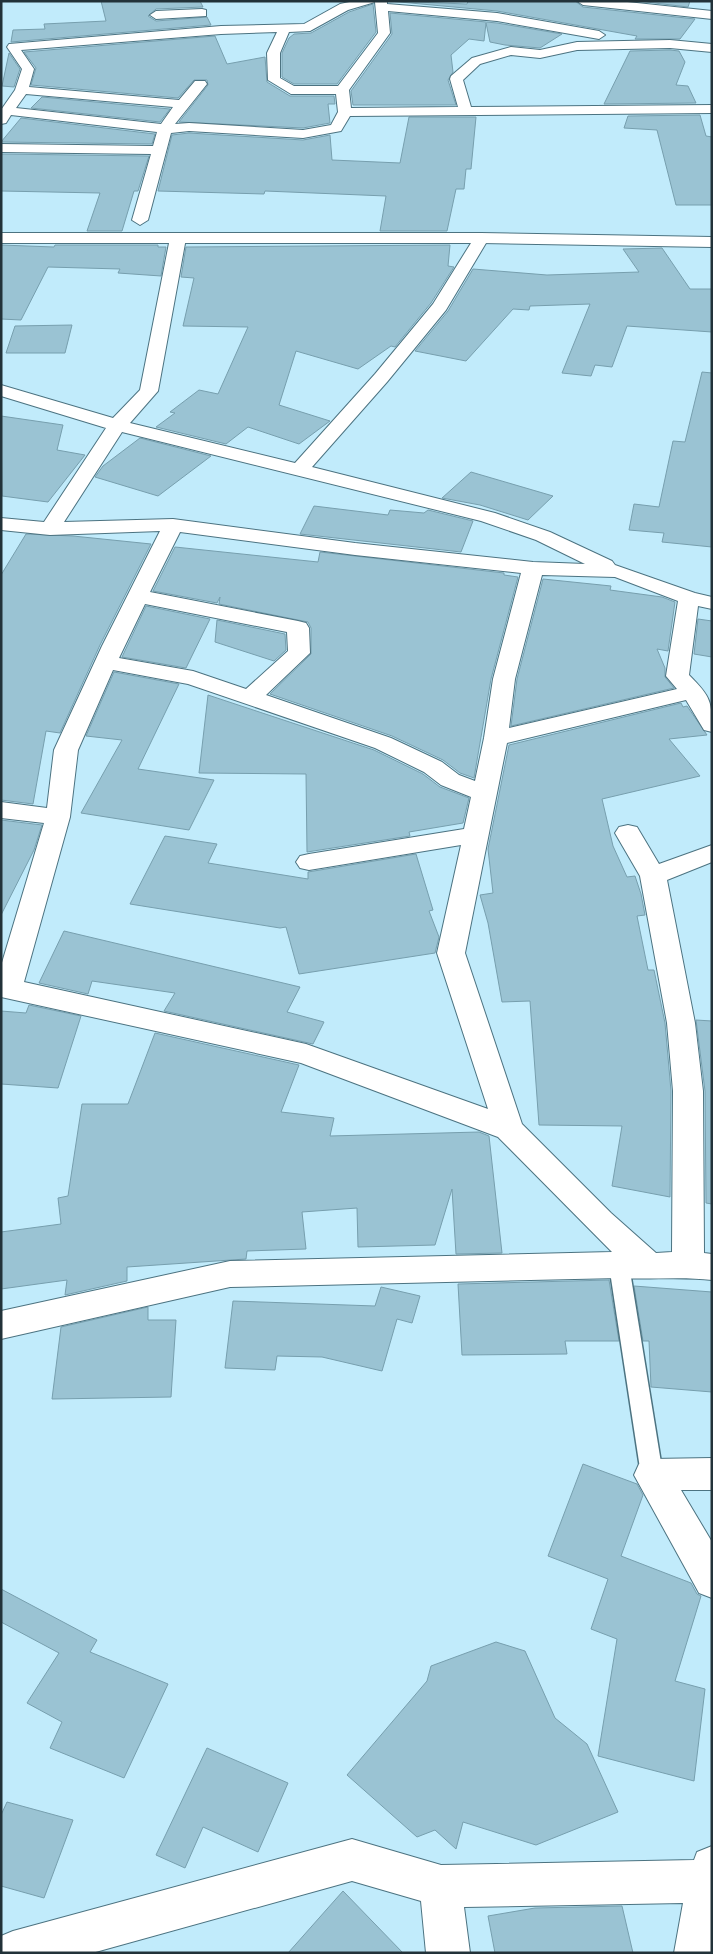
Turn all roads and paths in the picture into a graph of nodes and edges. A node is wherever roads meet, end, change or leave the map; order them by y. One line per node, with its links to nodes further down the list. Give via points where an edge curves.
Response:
1 (162, 1): 7 (street)
2 (583, 1): 5 (street)
3 (378, 3): 6 (street); 13 (street, via 500,13 566,30); 20 (street, via 384,33)
4 (328, 4): 6 (street)
5 (660, 5): 8 (street)
6 (344, 7): 10 (street, via 306,28)
7 (156, 15): 9 (street); 12 (street)
8 (712, 15)
9 (217, 21): 10 (street); 12 (street)
10 (286, 29): 20 (street, via 275,42 271,61 274,80 291,90)
11 (5, 34): 14 (street)
12 (167, 34): 14 (street)
13 (670, 44): 15 (street); 23 (street, via 576,46 540,54 493,54 476,61 456,79)
14 (7, 47): 16 (street); 19 (street, via 28,69)
15 (712, 48)
16 (1, 54)
17 (9, 80): 19 (street)
18 (200, 84): 21 (street)
19 (23, 85): 21 (street); 25 (street)
20 (342, 90): 24 (street)
21 (182, 104): 26 (street)
22 (712, 110): 23 (street)
23 (466, 111): 24 (street)
24 (345, 112): 26 (street, via 336,128 303,134 189,127)
25 (4, 116): 26 (street)
26 (165, 129): 28 (street)
27 (1, 148): 28 (street)
28 (159, 150): 30 (street)
29 (120, 220): 30 (street)
30 (140, 220): 31 (street)
31 (160, 220)
32 (1, 238): 33 (street)
33 (178, 238): 34 (street); 37 (street, via 149,391)
34 (481, 238): 35 (street); 38 (street, via 440,306)
35 (712, 242)
36 (1, 390): 37 (street)
37 (117, 426): 38 (street); 41 (street)
38 (299, 470): 43 (street, via 488,517 543,536)
39 (1, 524): 41 (street)
40 (173, 525): 41 (street); 42 (street); 44 (street)
41 (50, 530)
42 (533, 568): 43 (street); 51 (street, via 504,678)
43 (618, 571): 45 (street)
44 (138, 596): 47 (street); 49 (street, via 298,628 299,653)
45 (688, 598): 46 (street); 48 (street, via 677,676)
46 (712, 603)
47 (106, 662): 49 (street, via 193,678); 54 (street, via 66,750)
48 (693, 692): 50 (street); 51 (street)
49 (249, 698): 52 (street, via 383,743 433,767 450,780)
50 (712, 725)
51 (496, 738): 52 (street)
52 (484, 793): 56 (street)
53 (1, 810): 54 (street)
54 (58, 817): 60 (street)
55 (628, 833): 59 (street)
56 (475, 835): 58 (street); 62 (street, via 451,953)
57 (712, 852): 59 (street)
58 (309, 862)
59 (653, 876): 61 (street, via 681,1023)
60 (5, 987): 62 (street, via 306,1054)
61 (700, 1092): 63 (street)
62 (509, 1129): 64 (street, via 600,1222)
63 (700, 1265): 64 (street)
64 (634, 1266): 65 (street, via 230,1274); 67 (lane)
65 (1, 1325)
66 (712, 1474): 67 (street)
67 (652, 1475): 68 (street)
68 (712, 1581)
69 (710, 1874): 70 (street); 73 (street)
70 (441, 1886): 71 (street, via 352,1860); 72 (street)
71 (13, 1953)
72 (448, 1953)
73 (696, 1953)

